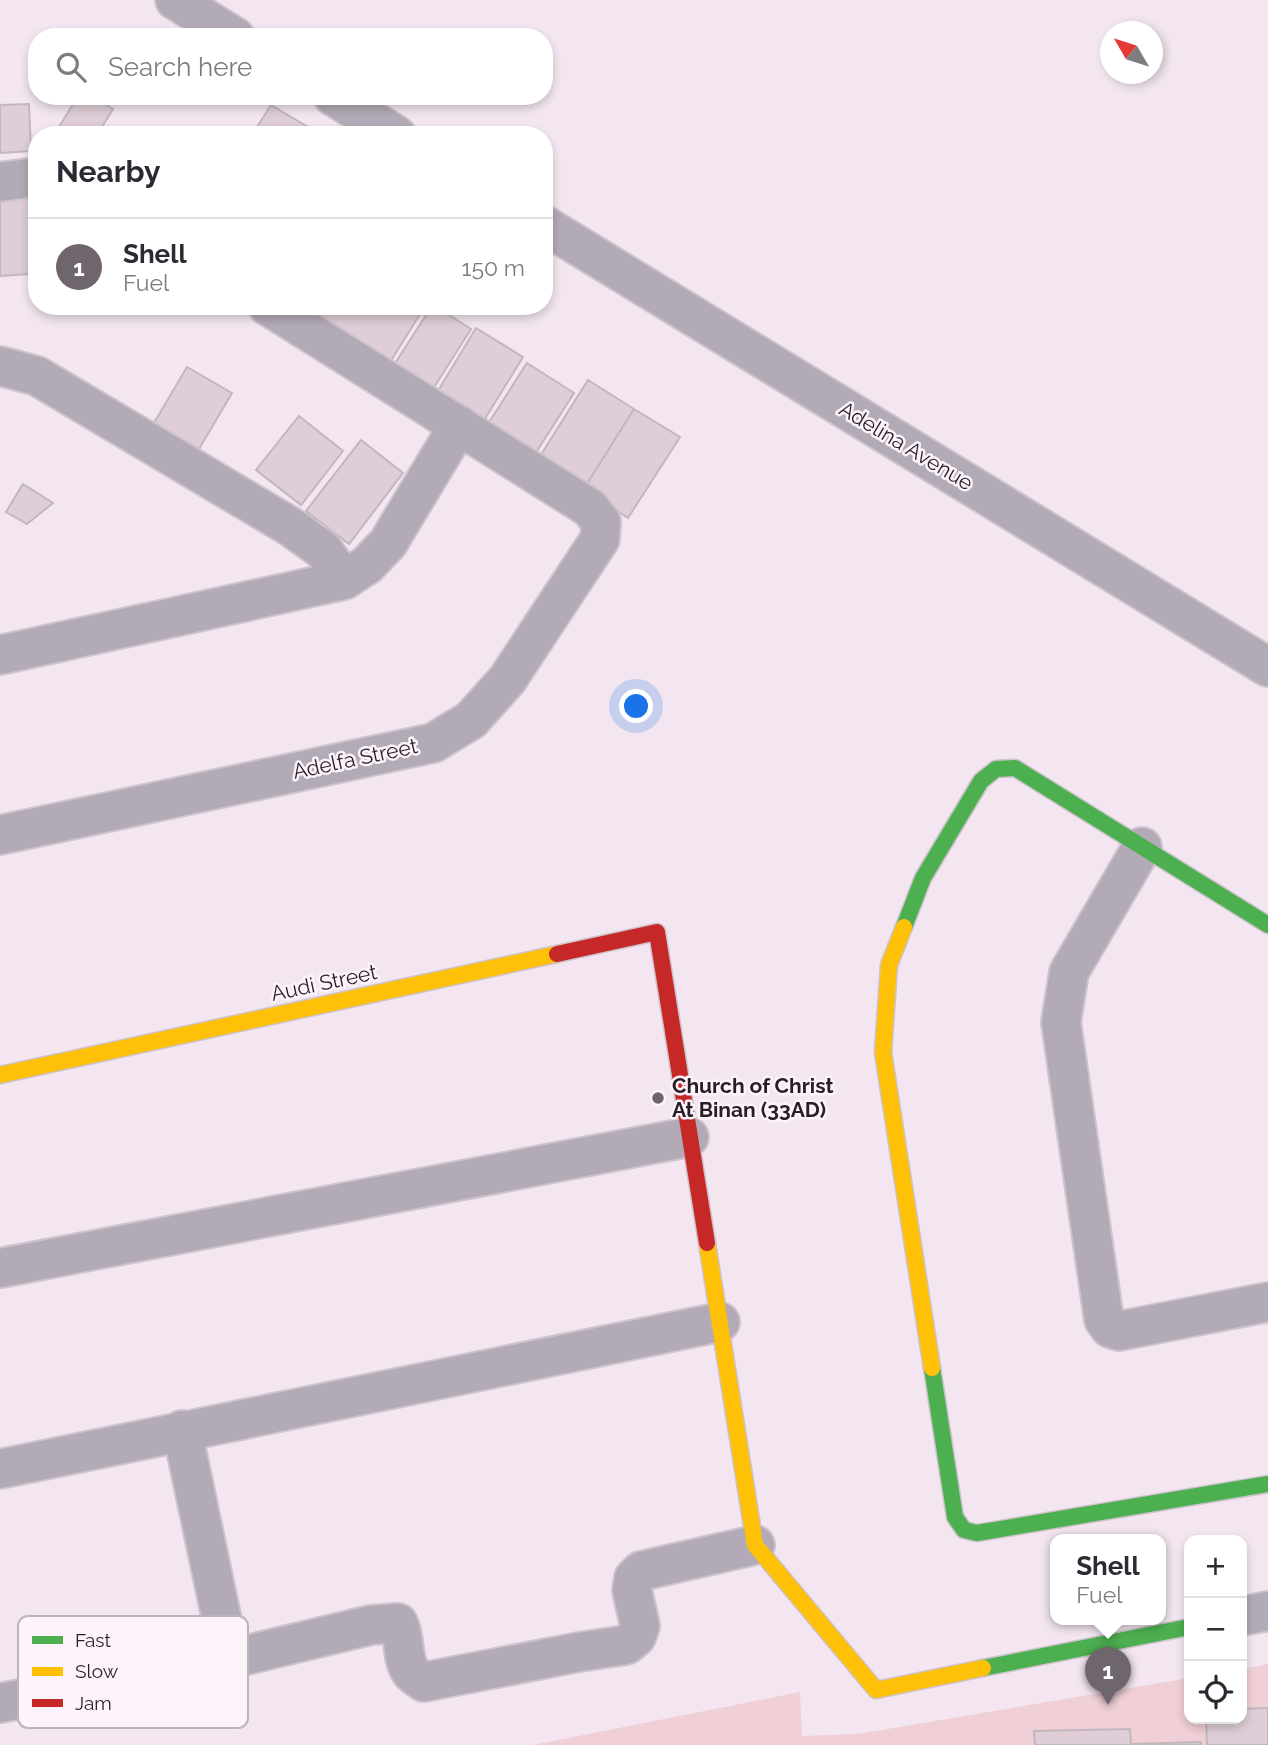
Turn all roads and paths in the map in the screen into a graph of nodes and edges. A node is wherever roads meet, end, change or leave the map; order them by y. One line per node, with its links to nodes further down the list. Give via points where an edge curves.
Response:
1 (175, 0): 2 (street)
2 (220, 28)
3 (348, 105): 4 (street)
4 (381, 126)
5 (28, 178): 6 (street)
6 (0, 182)
7 (553, 230): 13 (street, Adelina Avenue)
8 (282, 315): 10 (street)
9 (0, 366): 11 (street, via 37,376 291,527 323,550)
10 (459, 425): 11 (street, via 388,543); 14 (street, Adelfa Street, via 590,508 601,522 600,539 507,680 471,720 433,743)
11 (344, 580): 12 (street)
12 (0, 655)
13 (1268, 667)
14 (0, 835)
15 (1142, 847): 16 (street); 20 (street, via 1069,972 1061,1023 1104,1320 1119,1331); 24 (street, via 1015,768 996,769 981,781 923,878 889,965 883,1052 955,1517 964,1530 977,1533)
16 (1268, 925)
17 (0, 1075): 18 (street, Audi Street, via 657,932)
18 (689, 1137): 19 (street); 21 (street)
19 (0, 1268)
20 (1268, 1302)
21 (720, 1322): 22 (street); 25 (street)
22 (182, 1430): 23 (street); 28 (street)
23 (0, 1469)
24 (1268, 1484)
25 (755, 1545): 29 (street, via 876,1690); 30 (street, via 641,1571 632,1590 640,1626 626,1645 424,1682 411,1674 398,1623 371,1625)
26 (1268, 1611): 27 (street)
27 (1247, 1615)
28 (221, 1616)
29 (1184, 1628)
30 (248, 1655)
31 (18, 1700): 32 (street)
32 (0, 1703)

